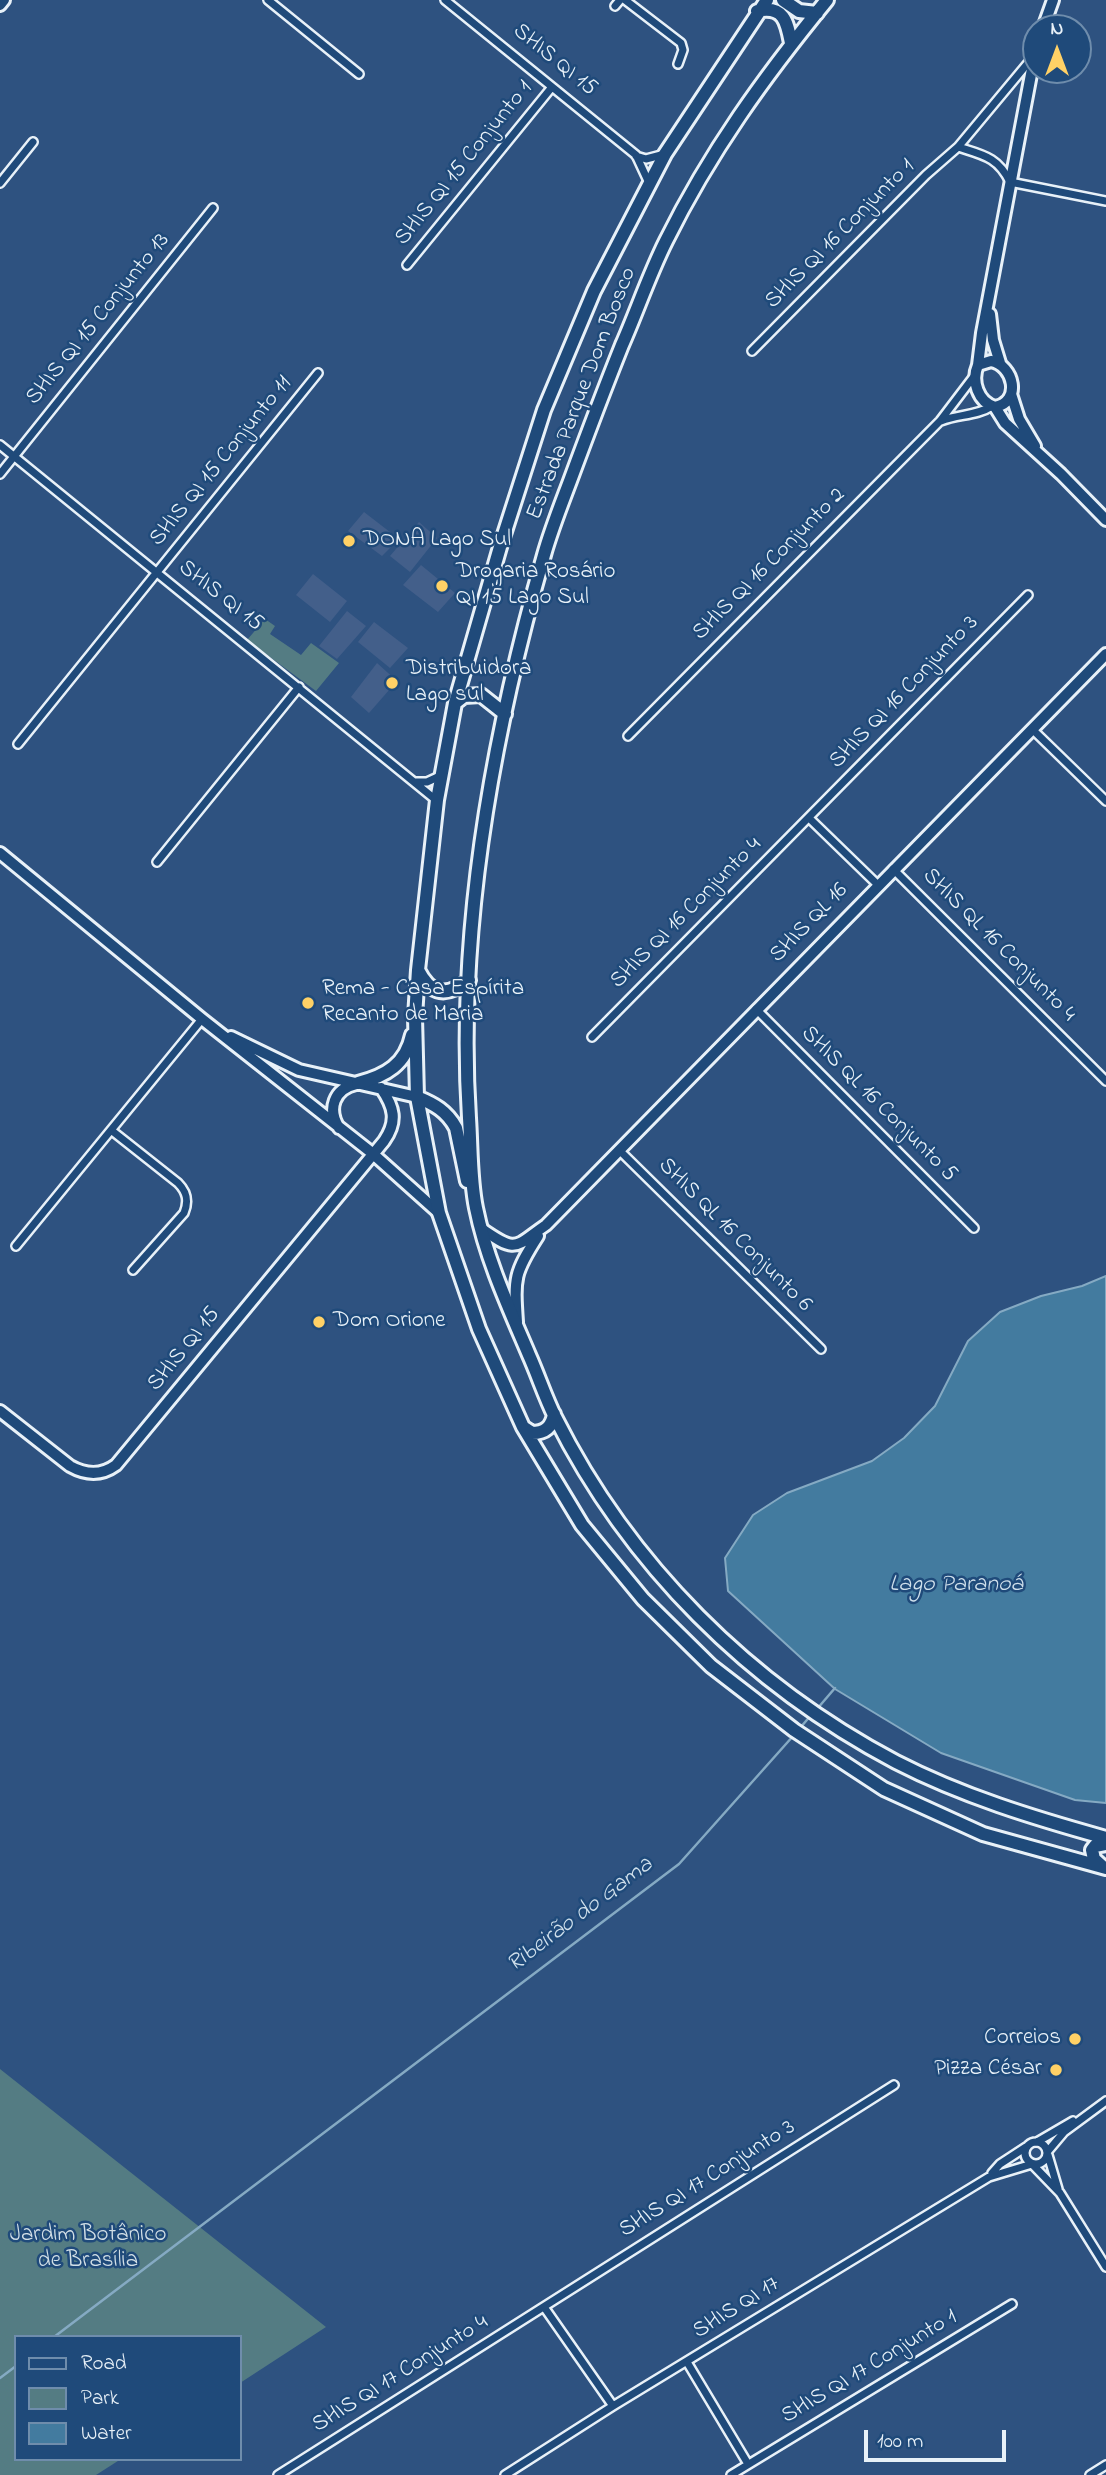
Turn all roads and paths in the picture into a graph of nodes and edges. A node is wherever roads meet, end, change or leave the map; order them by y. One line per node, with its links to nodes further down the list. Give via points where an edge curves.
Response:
1 (4, 0): 8 (street)
2 (268, 0): 14 (street)
3 (445, 0): 16 (street, SHIS QI 15)
4 (625, 0): 12 (street, via 681,43)
5 (767, 0): 9 (main road, Estrada Parque Dom Bosco)
6 (783, 0): 10 (main road, via 799,11)
7 (827, 0): 10 (main road, Estrada Parque Dom Bosco)
8 (0, 5)
9 (757, 11): 11 (main road, via 781,14); 19 (main road, Estrada Parque Dom Bosco)
10 (817, 13): 11 (main road, Estrada Parque Dom Bosco)
11 (791, 43): 45 (main road, Estrada Parque Dom Bosco, via 734,120 665,242 602,393 545,551)
12 (678, 64)
13 (1022, 67): 18 (street, SHIS QI 16 Conjunto 1)
14 (359, 74)
15 (1028, 84): 21 (street)
16 (552, 87): 20 (street, SHIS QI 15); 26 (street, SHIS QI 15 Conjunto 1)
17 (33, 142): 22 (street)
18 (958, 147): 21 (street, via 990,158 1003,167); 28 (street, SHIS QI 16 Conjunto 1)
19 (665, 154): 20 (street, via 646,159); 23 (main road, Estrada Parque Dom Bosco)
20 (636, 155): 23 (street, SHIS QI 15)
21 (1010, 182): 24 (street); 27 (street)
22 (0, 183)
23 (649, 183): 44 (main road, Estrada Parque Dom Bosco, via 594,291 544,410)
24 (1106, 201)
25 (213, 208): 37 (street, SHIS QI 15 Conjunto 13)
26 (407, 265)
27 (988, 305): 29 (street); 30 (street)
28 (752, 351)
29 (1000, 363): 30 (street, via 990,360); 32 (street, via 1010,375)
30 (976, 370): 33 (street, via 977,389); 34 (street, SHIS QI 16 Conjunto 2)
31 (318, 373): 40 (street, SHIS QI 15 Conjunto 11)
32 (1011, 394): 33 (street, via 1005,404); 36 (street)
33 (993, 407): 34 (street); 36 (street)
34 (940, 421): 47 (street, SHIS QI 16 Conjunto 2)
35 (0, 445): 37 (street, SHIS QI 15)
36 (1037, 452): 39 (street)
37 (15, 457): 38 (street, SHIS QI 15 Conjunto 13); 40 (street, SHIS QI 15)
38 (0, 474)
39 (1106, 520)
40 (157, 574): 43 (street, SHIS QI 15); 48 (street, SHIS QI 15 Conjunto 11)
41 (1028, 595): 53 (street, SHIS QI 16 Conjunto 3)
42 (1106, 654): 46 (street, SHIS QL 16)
43 (299, 687): 50 (street, SHIS QI 15); 55 (street)
44 (455, 702): 45 (main road, via 481,695); 49 (main road, Estrada Parque Dom Bosco)
45 (505, 714): 59 (main road, Estrada Parque Dom Bosco, via 478,862)
46 (1032, 729): 52 (street); 56 (street, SHIS QL 16)
47 (628, 736)
48 (18, 744)
49 (442, 775): 50 (street); 51 (main road, Estrada Parque Dom Bosco)
50 (415, 782): 51 (street, SHIS QI 15)
51 (437, 800): 58 (main road, Estrada Parque Dom Bosco)
52 (1106, 801)
53 (810, 818): 57 (street); 64 (street, SHIS QI 16 Conjunto 4)
54 (0, 853): 62 (street)
55 (157, 862)
56 (893, 869): 57 (street, SHIS QL 16); 65 (street, SHIS QL 16 Conjunto 4)
57 (878, 885): 60 (street, SHIS QL 16)
58 (418, 970): 59 (main road, via 435,990 456,990); 61 (main road, Estrada Parque Dom Bosco)
59 (469, 980): 73 (main road, Estrada Parque Dom Bosco, via 466,1054)
60 (756, 1009): 71 (street, SHIS QL 16); 76 (street, SHIS QL 16 Conjunto 5)
61 (415, 1017): 66 (main road, via 405,1056 379,1077); 68 (main road, Estrada Parque Dom Bosco)
62 (202, 1019): 63 (street); 70 (street)
63 (211, 1027): 66 (street, via 299,1070); 69 (street)
64 (592, 1037)
65 (1106, 1081)
66 (358, 1083): 67 (street); 69 (street, via 335,1098 333,1116)
67 (381, 1088): 68 (street); 72 (street, via 391,1103 394,1120 389,1134)
68 (417, 1097): 73 (main road, via 452,1120); 74 (main road, Estrada Parque Dom Bosco)
69 (339, 1129): 72 (street)
70 (111, 1130): 78 (street); 79 (street, via 178,1183 187,1197 184,1213)
71 (619, 1150): 75 (street, SHIS QL 16); 81 (street, SHIS QL 16 Conjunto 6)
72 (372, 1153): 74 (street); 82 (street, SHIS QI 15, via 124,1458 109,1470 92,1474 70,1466)
73 (476, 1208): 77 (main road, Estrada Parque Dom Bosco)
74 (439, 1213): 84 (main road, Estrada Parque Dom Bosco, via 479,1329)
75 (546, 1225): 77 (street, SHIS QL 16, via 515,1246); 80 (street, SHIS QL 16, via 518,1270)
76 (974, 1228)
77 (482, 1229): 80 (main road, Estrada Parque Dom Bosco)
78 (16, 1246)
79 (134, 1270)
80 (517, 1327): 83 (main road, Estrada Parque Dom Bosco)
81 (821, 1349)
82 (0, 1411)
83 (554, 1414): 84 (main road, via 546,1430 532,1433); 85 (main road, Estrada Parque Dom Bosco, via 613,1513 672,1589 699,1619 793,1699 899,1763 951,1787)
84 (523, 1427): 87 (main road, Estrada Parque Dom Bosco, via 582,1525 643,1599 711,1666 884,1790 984,1834)
85 (1106, 1838)
86 (1106, 1844): 87 (main road, via 1092,1850 1094,1859)
87 (1105, 1868)
88 (894, 2085): 99 (street, SHIS QI 17 Conjunto 3)
89 (1106, 2101): 90 (street)
90 (1086, 2115): 91 (street); 93 (street, via 1064,2132)
91 (1037, 2142): 92 (street); 93 (street)
92 (1028, 2146): 94 (street, via 1025,2156); 95 (street, SHIS QI 17)
93 (1048, 2153): 94 (street, via 1042,2163); 96 (street)
94 (1032, 2164): 95 (street, SHIS QI 17); 96 (street)
95 (989, 2177): 100 (street, SHIS QI 17)
96 (1060, 2193): 97 (street)
97 (1106, 2267)
98 (1012, 2304): 102 (street, SHIS QI 17 Conjunto 1)
99 (544, 2307): 101 (street); 104 (street, SHIS QI 17 Conjunto 4)
100 (687, 2362): 101 (street, SHIS QI 17); 102 (street)
101 (613, 2406): 105 (street, SHIS QI 17)
102 (748, 2465): 106 (street, SHIS QI 17 Conjunto 1)
103 (1106, 2465): 107 (street)
104 (278, 2475)
105 (505, 2475)
106 (731, 2475)
107 (1090, 2475)

